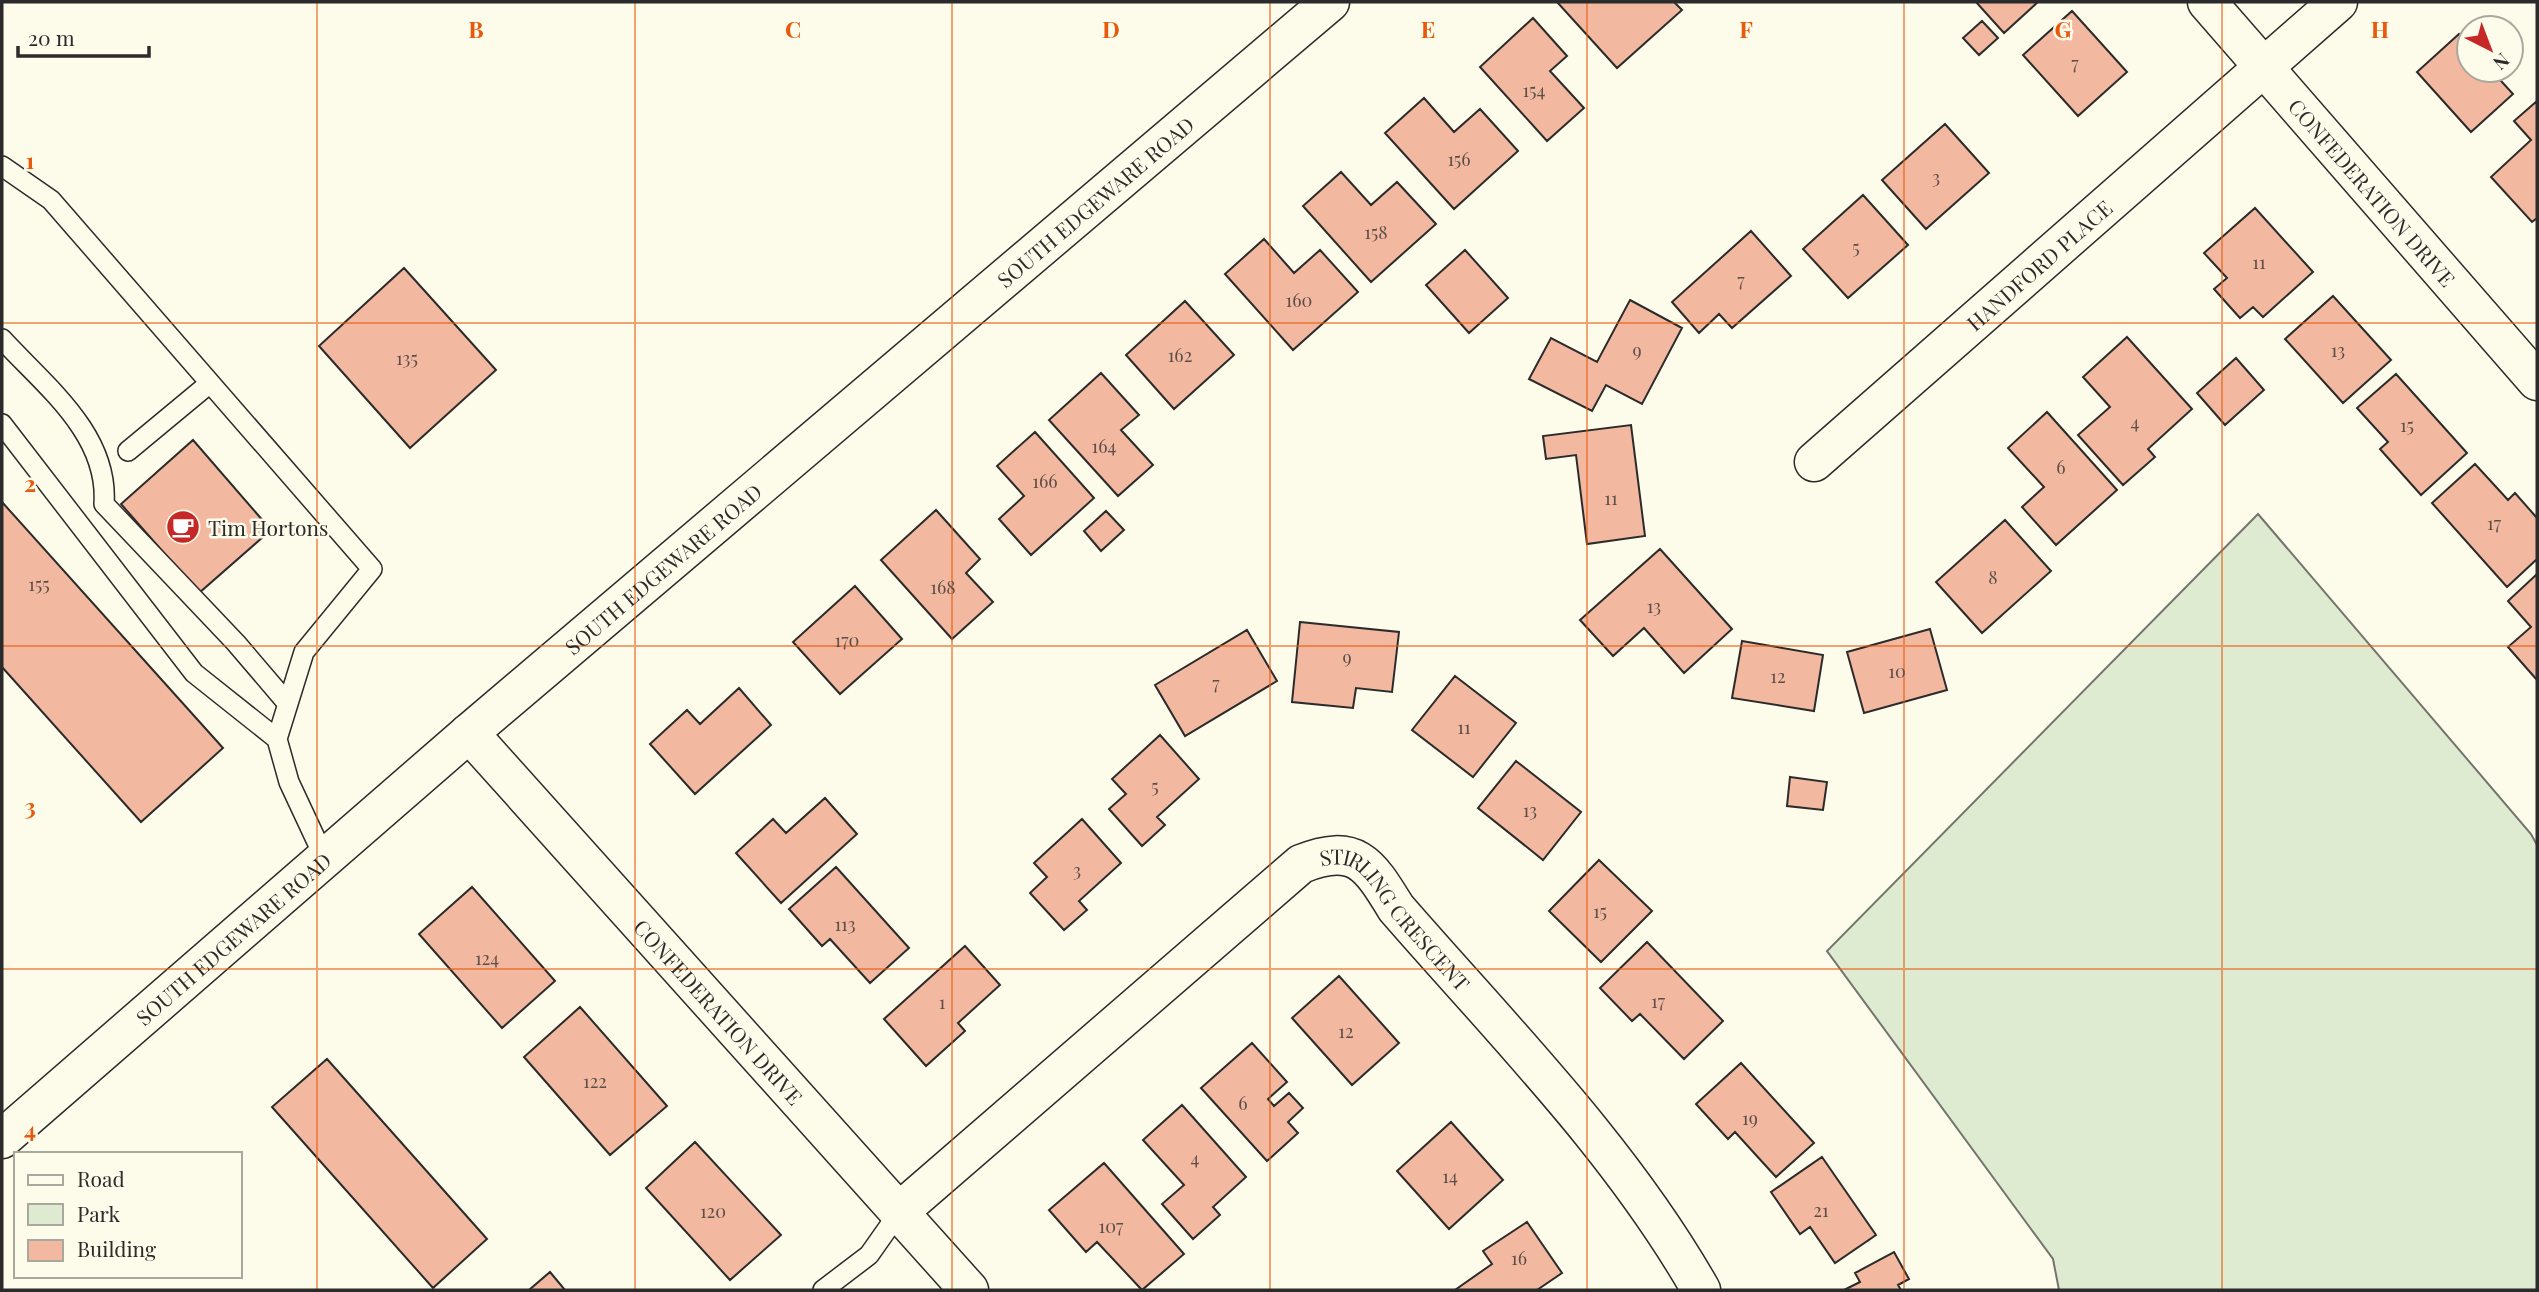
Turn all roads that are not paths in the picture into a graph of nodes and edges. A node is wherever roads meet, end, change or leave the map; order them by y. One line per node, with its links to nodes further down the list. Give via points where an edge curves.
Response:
1 (1330, 2): 13 (street, SOUTH EDGEWARE ROAD)
2 (2207, 2): 4 (street, CONFEDERATION DRIVE)
3 (2338, 2): 4 (street, HANDFORD PLACE)
4 (2264, 67): 7 (street, CONFEDERATION DRIVE); 11 (street, HANDFORD PLACE)
5 (2, 166): 8 (lane, via 51,200)
6 (2, 339): 12 (lane, via 80,422 105,484 104,504)
7 (2537, 381)
8 (210, 383): 10 (lane); 12 (lane, via 372,569 304,652)
9 (2, 424): 14 (lane, via 194,673)
10 (128, 450)
11 (1814, 462)
12 (288, 704): 14 (lane)
13 (469, 733): 15 (street, SOUTH EDGEWARE ROAD); 17 (street, CONFEDERATION DRIVE)
14 (277, 739): 15 (lane, via 289,782)
15 (325, 859): 16 (street, SOUTH EDGEWARE ROAD)
16 (2, 1139)
17 (900, 1210): 18 (lane, via 869,1255); 19 (street, CONFEDERATION DRIVE); 20 (street, STIRLING CRESCENT, via 1301,864 1338,853 1374,873 1396,908 1609,1156)
18 (823, 1290)
19 (969, 1290)
20 (1701, 1290)

